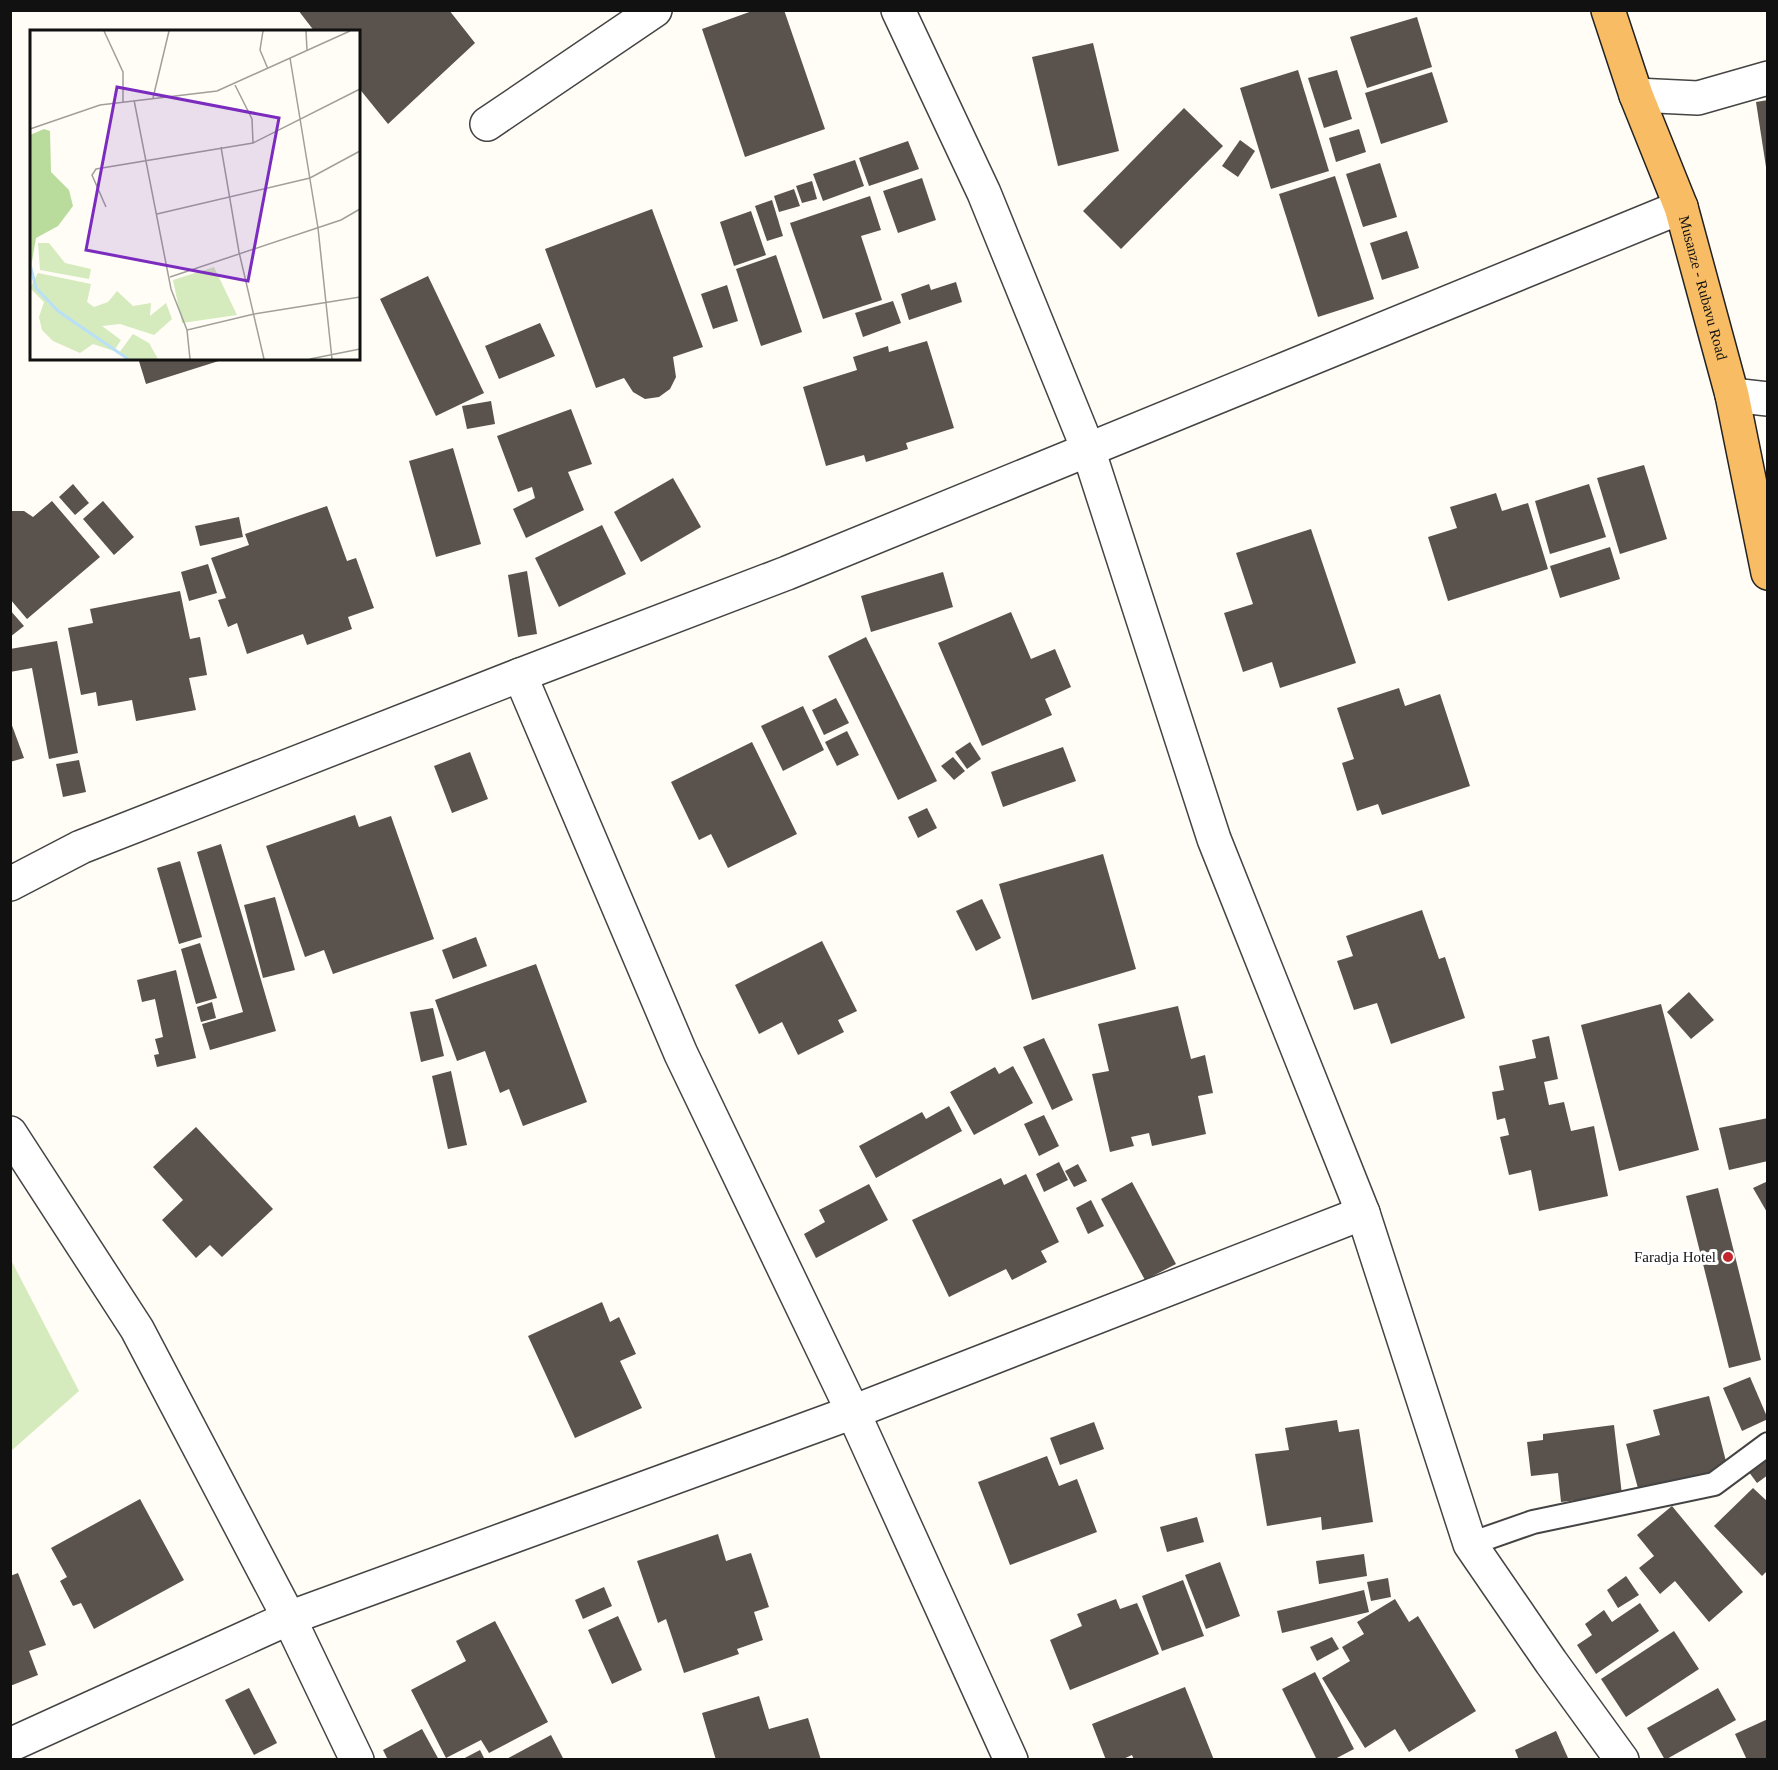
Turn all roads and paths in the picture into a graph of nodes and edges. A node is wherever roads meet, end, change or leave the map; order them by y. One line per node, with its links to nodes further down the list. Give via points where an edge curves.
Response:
1 (654, 10): 6 (street)
2 (898, 10): 10 (street, via 984,193)
3 (1608, 10): 5 (highway, Musanze - Rubavu Road)
4 (1767, 78): 5 (street, via 1698,98)
5 (1636, 95): 7 (highway, Musanze - Rubavu Road)
6 (487, 124)
7 (1681, 207): 8 (highway, Musanze - Rubavu Road); 10 (street)
8 (1732, 395): 9 (street); 11 (highway, Musanze - Rubavu Road)
9 (1767, 399)
10 (1088, 449): 12 (street, via 788,573); 15 (street, via 1214,839)
11 (1767, 573)
12 (520, 675): 13 (street, via 81,847); 16 (street, via 681,1054)
13 (10, 884)
14 (10, 1133): 19 (street, via 136,1329)
15 (1363, 1213): 16 (street); 18 (street)
16 (853, 1412): 19 (street); 22 (street)
17 (1767, 1444): 18 (lane, via 1714,1484 1533,1522)
18 (1470, 1544): 23 (street)
19 (289, 1618): 20 (street); 21 (street)
20 (10, 1744)
21 (357, 1760)
22 (1011, 1760)
23 (1622, 1760)

